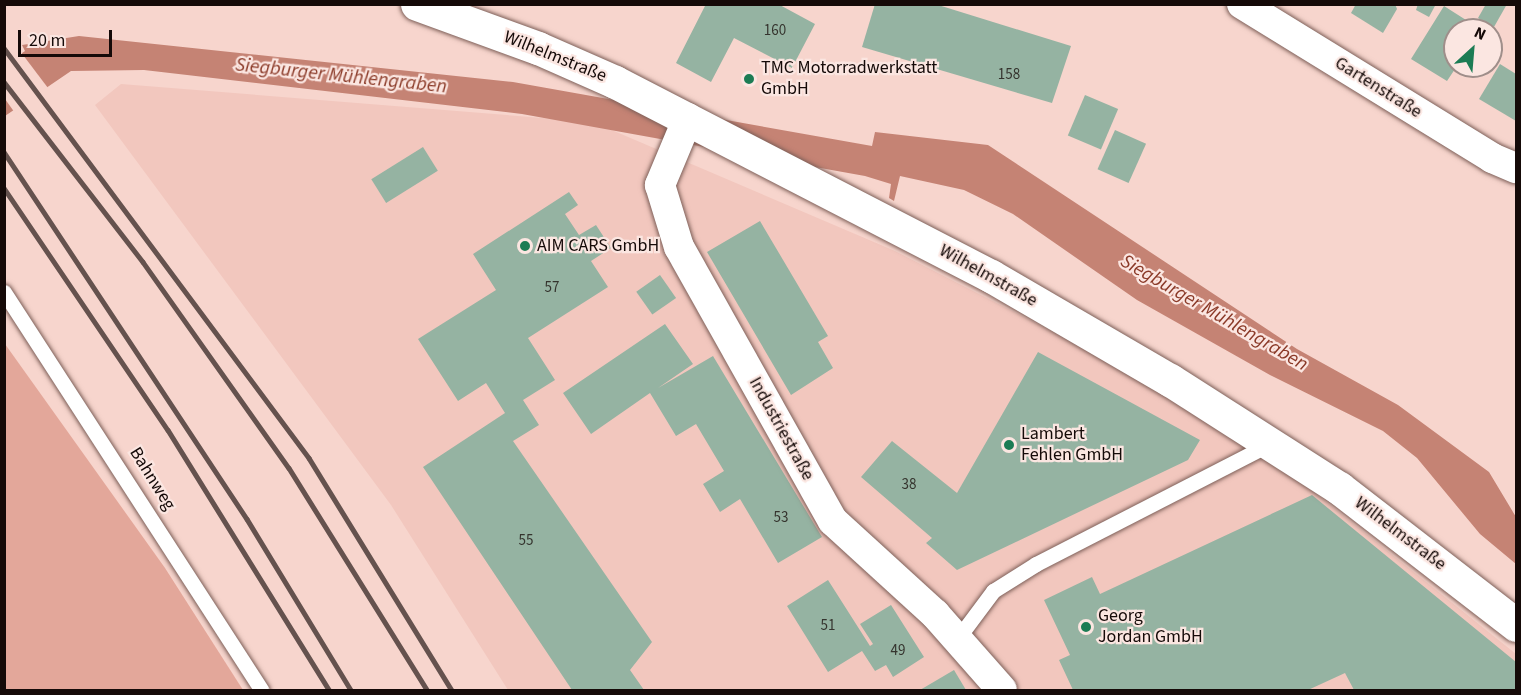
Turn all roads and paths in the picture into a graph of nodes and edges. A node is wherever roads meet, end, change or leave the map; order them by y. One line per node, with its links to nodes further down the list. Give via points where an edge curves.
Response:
1 (417, 4): 3 (main road, Wilhelmstraße, via 538,48)
2 (1242, 4): 4 (street, Gartenstraße, via 1492,158)
3 (688, 118): 6 (main road, Wilhelmstraße, via 991,276); 8 (street, Industriestraße, via 660,185 679,247 833,520)
4 (1516, 168)
5 (4, 292): 9 (lane, Bahnweg)
6 (1270, 444): 7 (main road, Wilhelmstraße, via 1339,488); 8 (lane, via 1036,564 993,591)
7 (1516, 625)
8 (958, 638): 10 (street, Industriestraße)
9 (261, 690)
10 (1002, 690)

